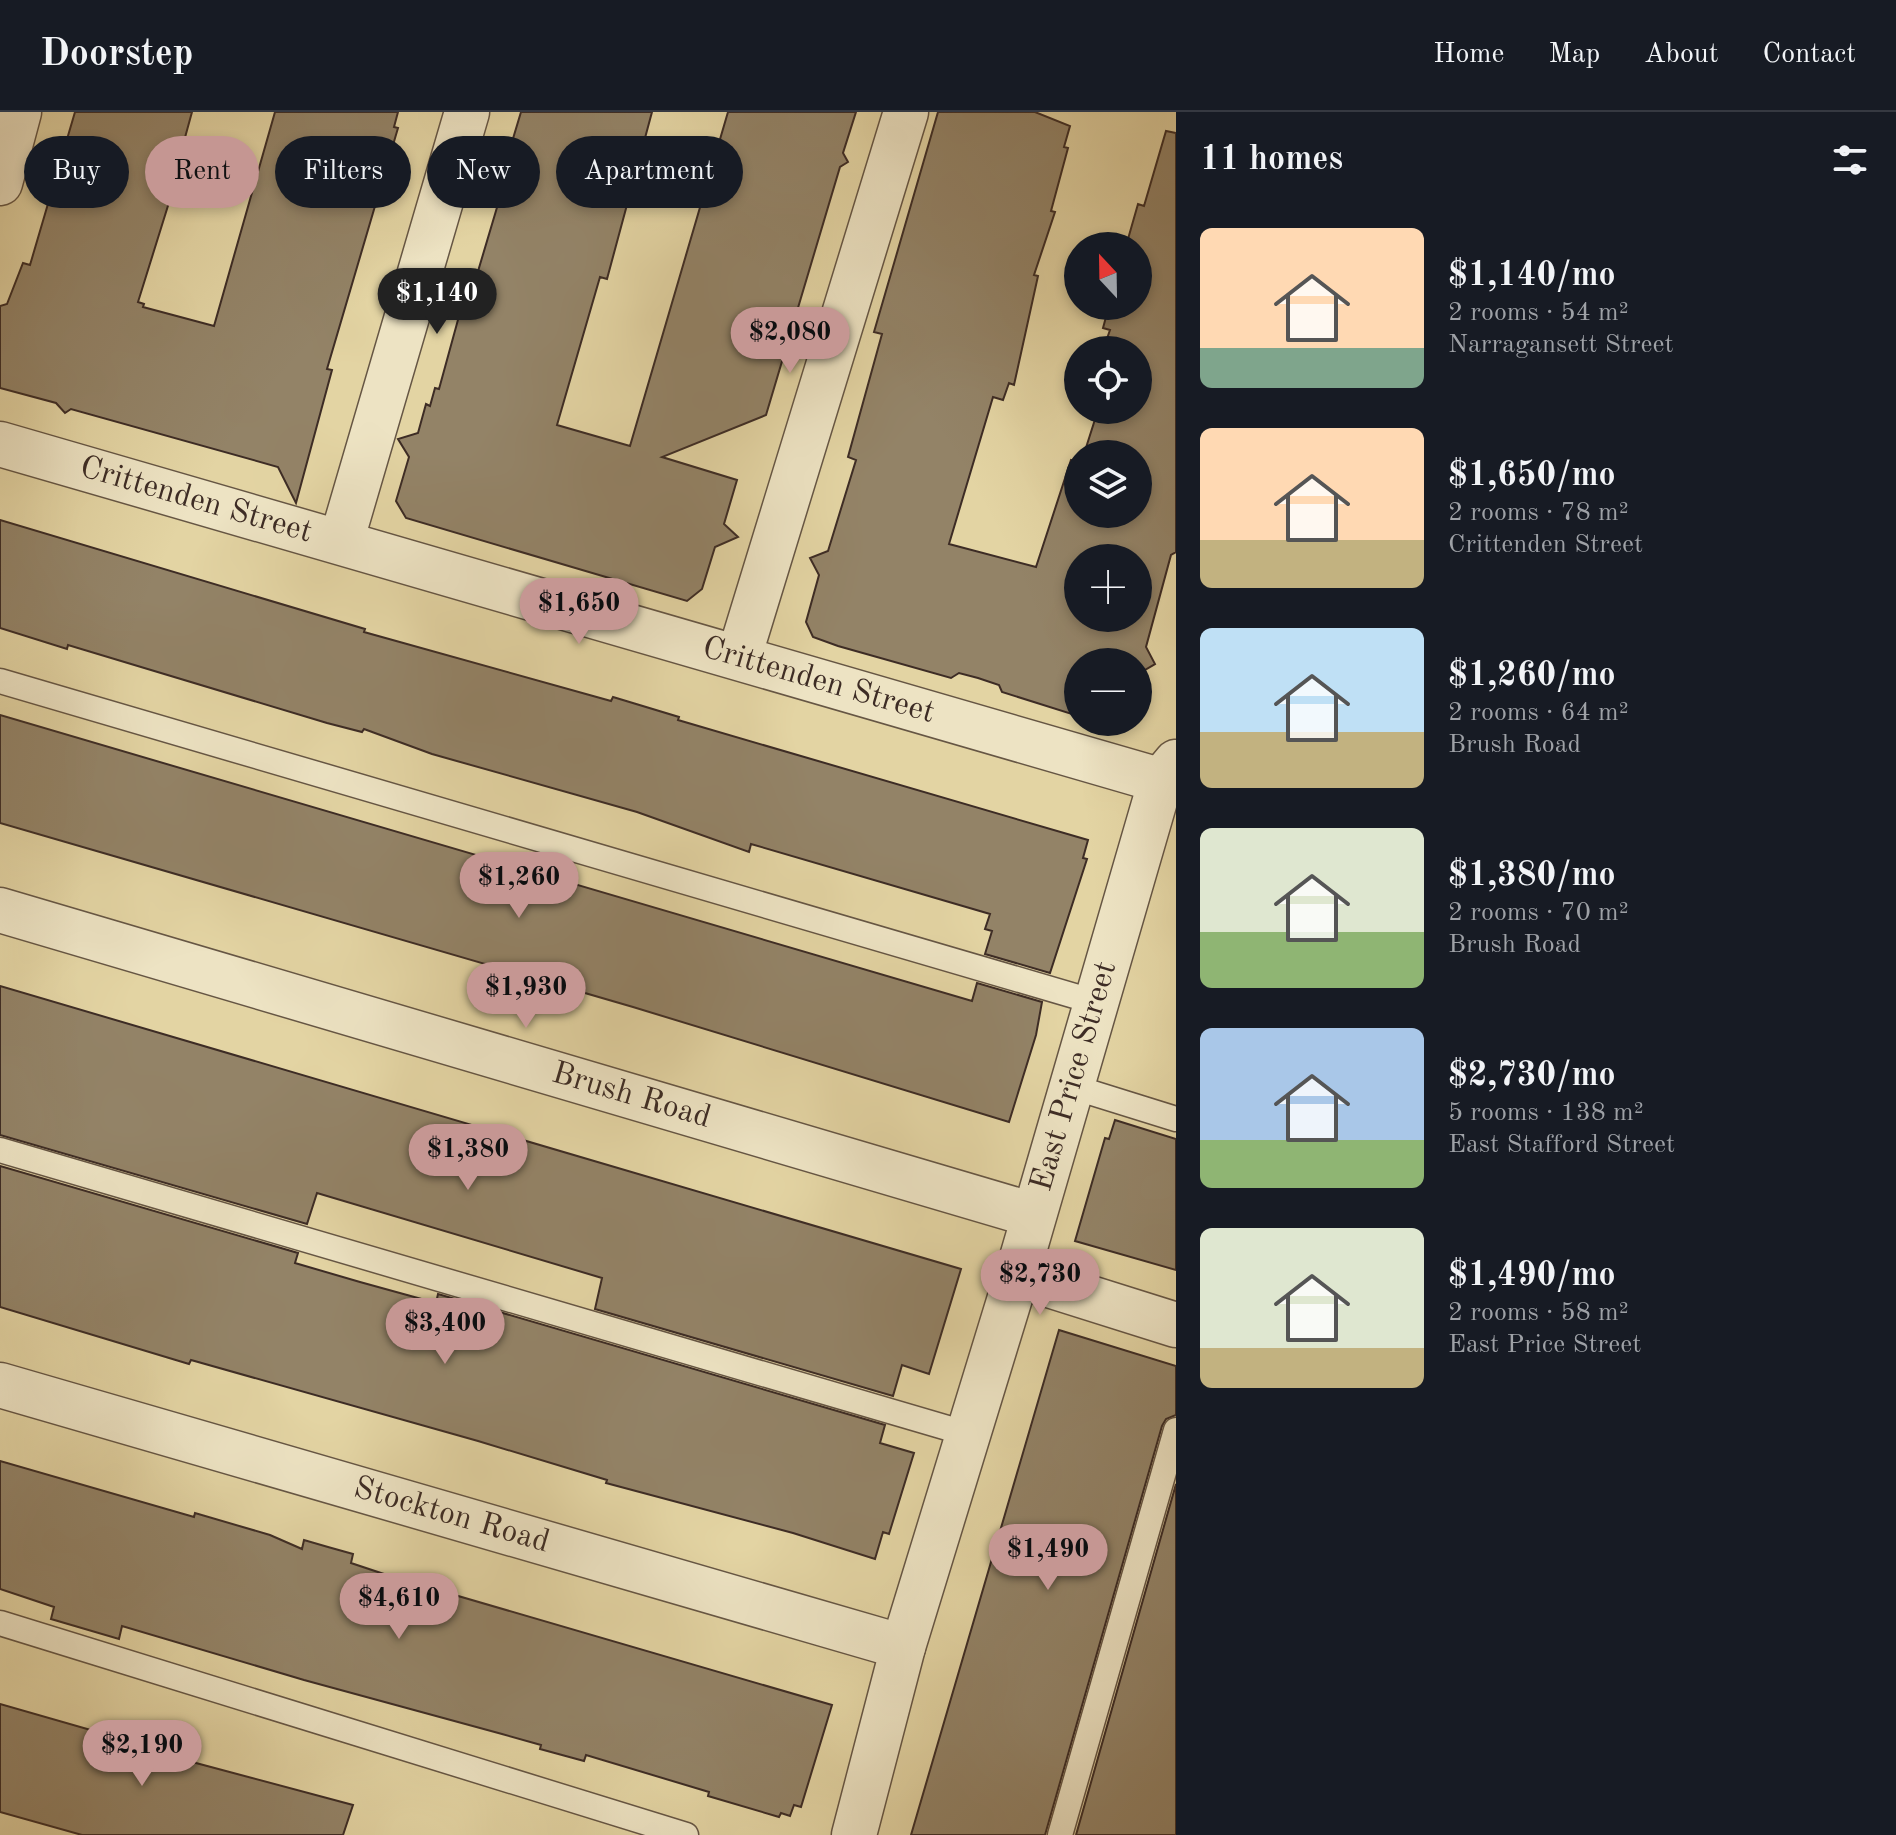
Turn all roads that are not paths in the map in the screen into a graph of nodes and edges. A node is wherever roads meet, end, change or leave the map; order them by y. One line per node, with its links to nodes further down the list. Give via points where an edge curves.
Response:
1 (19, 112): 4 (street)
2 (467, 112): 6 (street)
3 (906, 112): 7 (street)
4 (0, 183)
5 (0, 444): 6 (street, Crittenden Street)
6 (341, 542): 7 (street, Crittenden Street)
7 (739, 657): 9 (street, Crittenden Street)
8 (0, 681): 11 (lane)
9 (1171, 776): 11 (street, East Price Street)
10 (0, 910): 15 (street, Brush Road)
11 (1095, 1002): 12 (street, East Price Street)
12 (1070, 1086): 13 (lane); 15 (street, East Price Street)
13 (1176, 1119)
14 (0, 1150): 20 (lane)
15 (1033, 1215): 16 (street, East Price Street)
16 (1017, 1275): 17 (street); 20 (street, East Price Street)
17 (1176, 1325)
18 (0, 1385): 22 (street, Stockton Road)
19 (1176, 1430): 25 (lane)
20 (968, 1434): 22 (street, East Price Street)
21 (0, 1623): 23 (lane)
22 (903, 1647): 24 (street, East Price Street)
23 (686, 1835)
24 (854, 1835)
25 (1060, 1835)

